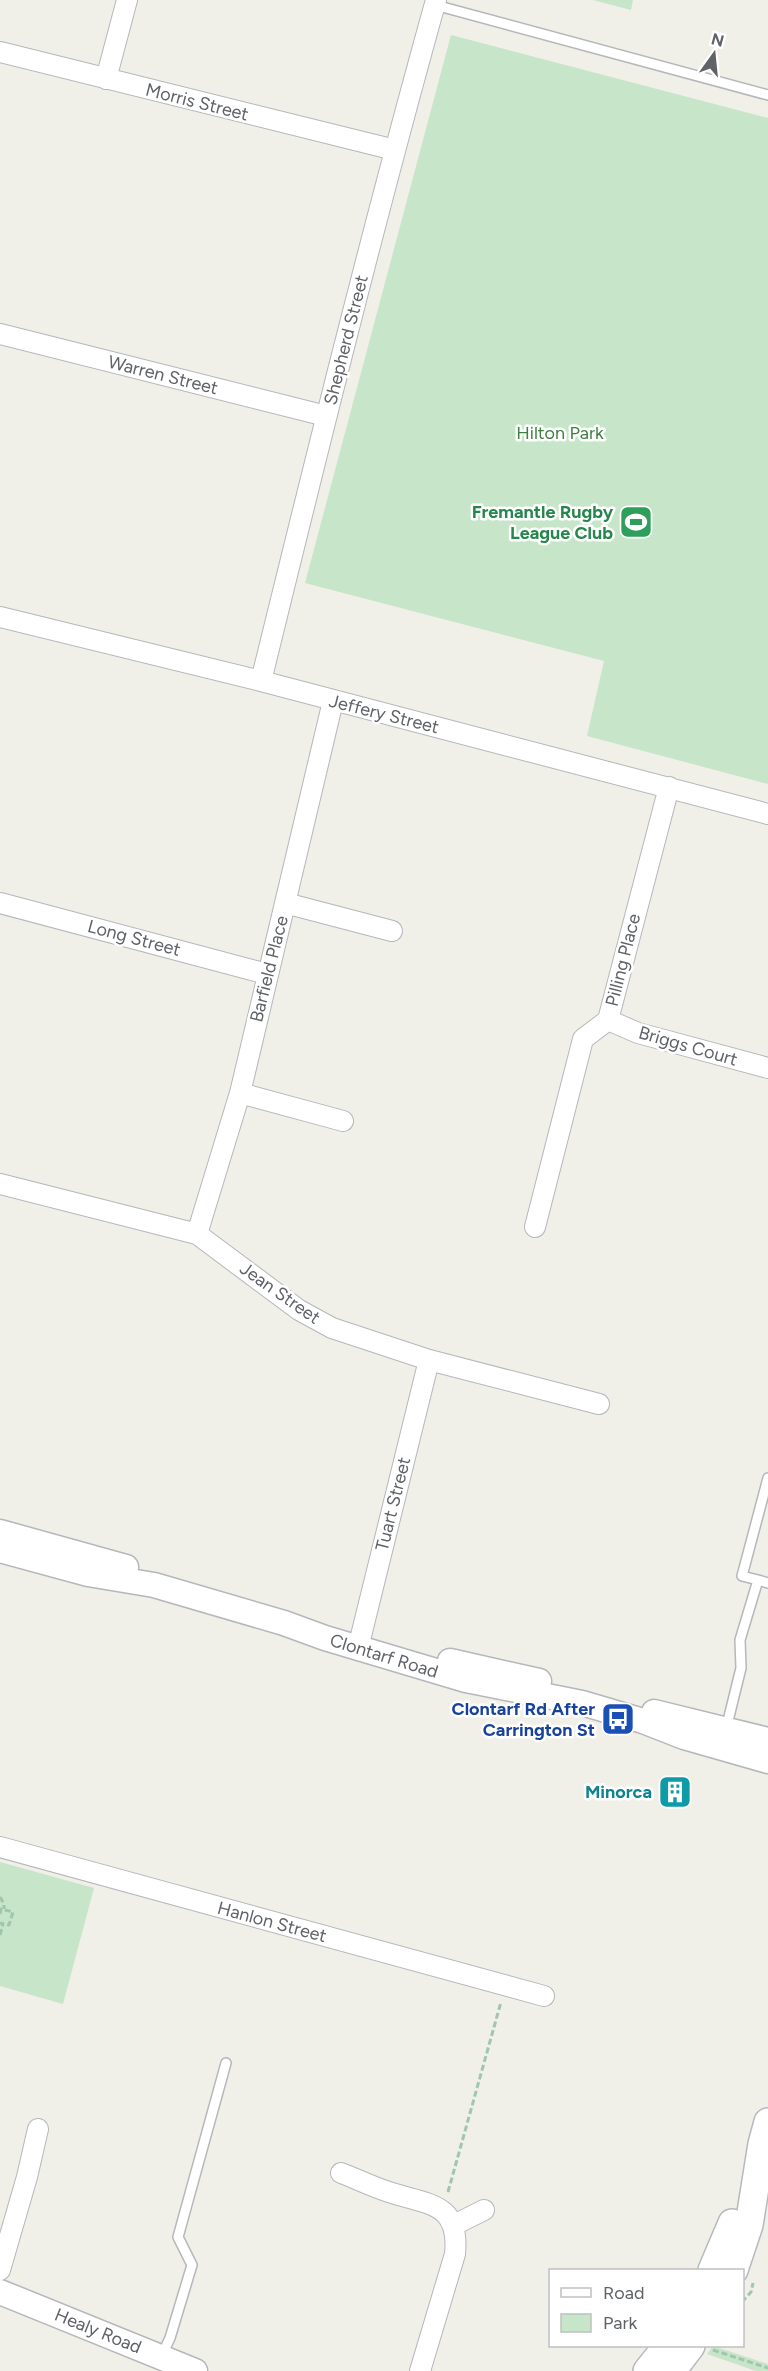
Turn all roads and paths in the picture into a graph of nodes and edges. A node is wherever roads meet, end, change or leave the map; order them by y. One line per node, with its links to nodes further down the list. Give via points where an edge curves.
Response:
1 (127, 0): 4 (street)
2 (435, 3): 5 (lane); 6 (street, Shepherd Street)
3 (0, 52): 4 (street, Morris Street)
4 (106, 79): 6 (street, Morris Street)
5 (768, 95)
6 (394, 150): 8 (street, Shepherd Street)
7 (0, 334): 8 (street, Warren Street)
8 (326, 417): 10 (street, Shepherd Street)
9 (0, 617): 10 (street, Jeffery Street)
10 (261, 681): 11 (street, Jeffery Street)
11 (333, 701): 12 (street, Jeffery Street); 15 (street, Barfield Place)
12 (669, 787): 13 (street, Jeffery Street); 18 (street, Pilling Place)
13 (768, 814)
14 (0, 903): 17 (street, Long Street)
15 (285, 903): 16 (street); 17 (street, Barfield Place)
16 (392, 931)
17 (267, 974): 20 (street, Barfield Place)
18 (608, 1020): 19 (street, Briggs Court, via 638,1033); 23 (street, Pilling Place, via 583,1039)
19 (768, 1068)
20 (240, 1093): 21 (street); 24 (street, Barfield Place)
21 (343, 1121)
22 (0, 1184): 24 (street, Jean Street)
23 (535, 1227)
24 (197, 1234): 25 (street, Jean Street, via 315,1320)
25 (429, 1360): 26 (street, Jean Street); 32 (street, Tuart Street)
26 (599, 1404)
27 (768, 1478): 30 (lane, via 742,1576)
28 (0, 1532): 32 (street, Clontarf Road, via 219,1593)
29 (0, 1550): 32 (street, Clontarf Road, via 88,1574 154,1585)
30 (758, 1580): 31 (lane); 33 (lane, via 740,1640 741,1668)
31 (768, 1583)
32 (359, 1644): 33 (street, Clontarf Road, via 521,1676); 35 (street, Clontarf Road, via 484,1685 582,1703)
33 (726, 1729): 34 (street, Clontarf Road)
34 (768, 1740)
35 (768, 1761)
36 (0, 1847): 42 (street, Hanlon Street)
37 (0, 1898): 38 (path)
38 (4, 1910): 39 (path); 40 (path, via 13,1912 9,1925)
39 (0, 1914)
40 (2, 1923): 41 (path)
41 (0, 1935)
42 (506, 1986): 43 (street, Hanlon Street); 49 (path)
43 (544, 1996)
44 (226, 2063): 56 (lane, via 178,2237 192,2265)
45 (38, 2129): 52 (street)
46 (765, 2133): 50 (main road); 51 (main road, via 749,2225)
47 (341, 2173): 49 (street, via 430,2204)
48 (484, 2210): 49 (street)
49 (449, 2218): 59 (street, via 456,2240 455,2254)
50 (713, 2269)
51 (735, 2269)
52 (0, 2270)
53 (0, 2292): 56 (street, Healy Road)
54 (666, 2347): 60 (main road)
55 (699, 2347): 57 (path); 61 (main road)
56 (161, 2357): 58 (street, Healy Road)
57 (768, 2368)
58 (191, 2370)
59 (420, 2371)
60 (647, 2371)
61 (672, 2371)

